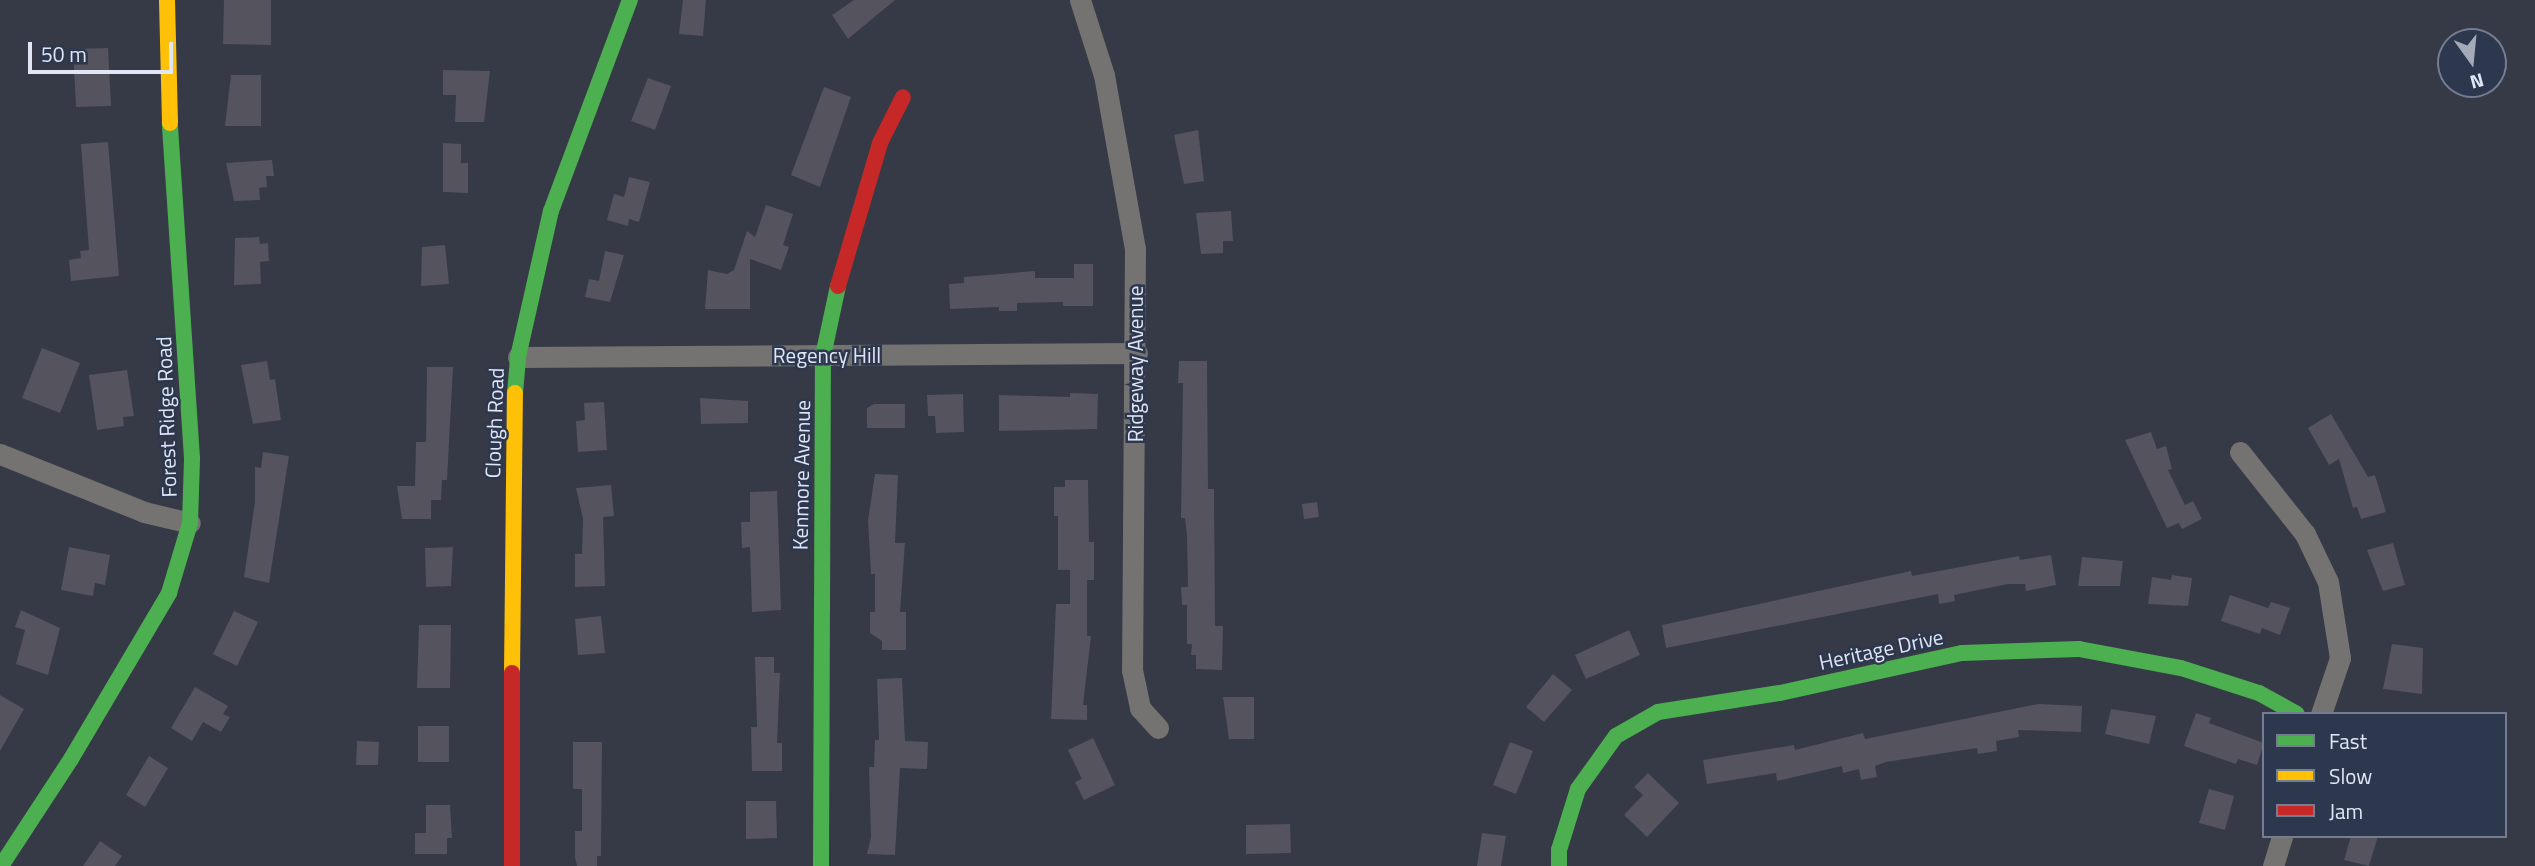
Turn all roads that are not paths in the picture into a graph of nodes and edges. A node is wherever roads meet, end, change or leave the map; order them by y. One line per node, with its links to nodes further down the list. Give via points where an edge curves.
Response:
1 (167, 0): 10 (street, Forest Ridge Road, via 168,89 192,458)
2 (630, 0): 7 (street, Clough Road, via 551,211)
3 (1080, 0): 5 (street, Ridgeway Avenue, via 1104,75 1121,158 1135,249)
4 (903, 97): 6 (street, Kenmore Avenue, via 880,143 847,243)
5 (1137, 353): 6 (street, Regency Hill); 13 (street, Ridgeway Avenue, via 1132,670 1140,708)
6 (824, 356): 7 (street, Regency Hill); 17 (street, Kenmore Avenue)
7 (518, 357): 16 (street, Clough Road, via 512,440)
8 (2240, 452): 12 (street, via 2305,534 2328,582 2340,657)
9 (0, 454): 10 (street, via 145,512)
10 (190, 523): 15 (street, Forest Ridge Road, via 169,593)
11 (2293, 712): 18 (street, Heritage Drive, via 2259,693 2181,668 2078,649 1962,653 1780,693 1658,712 1616,737 1578,789 1559,850)
12 (2322, 712)
13 (1158, 728)
14 (2281, 838): 19 (street)
15 (1, 866)
16 (512, 866)
17 (821, 866)
18 (1559, 866)
19 (2273, 866)

